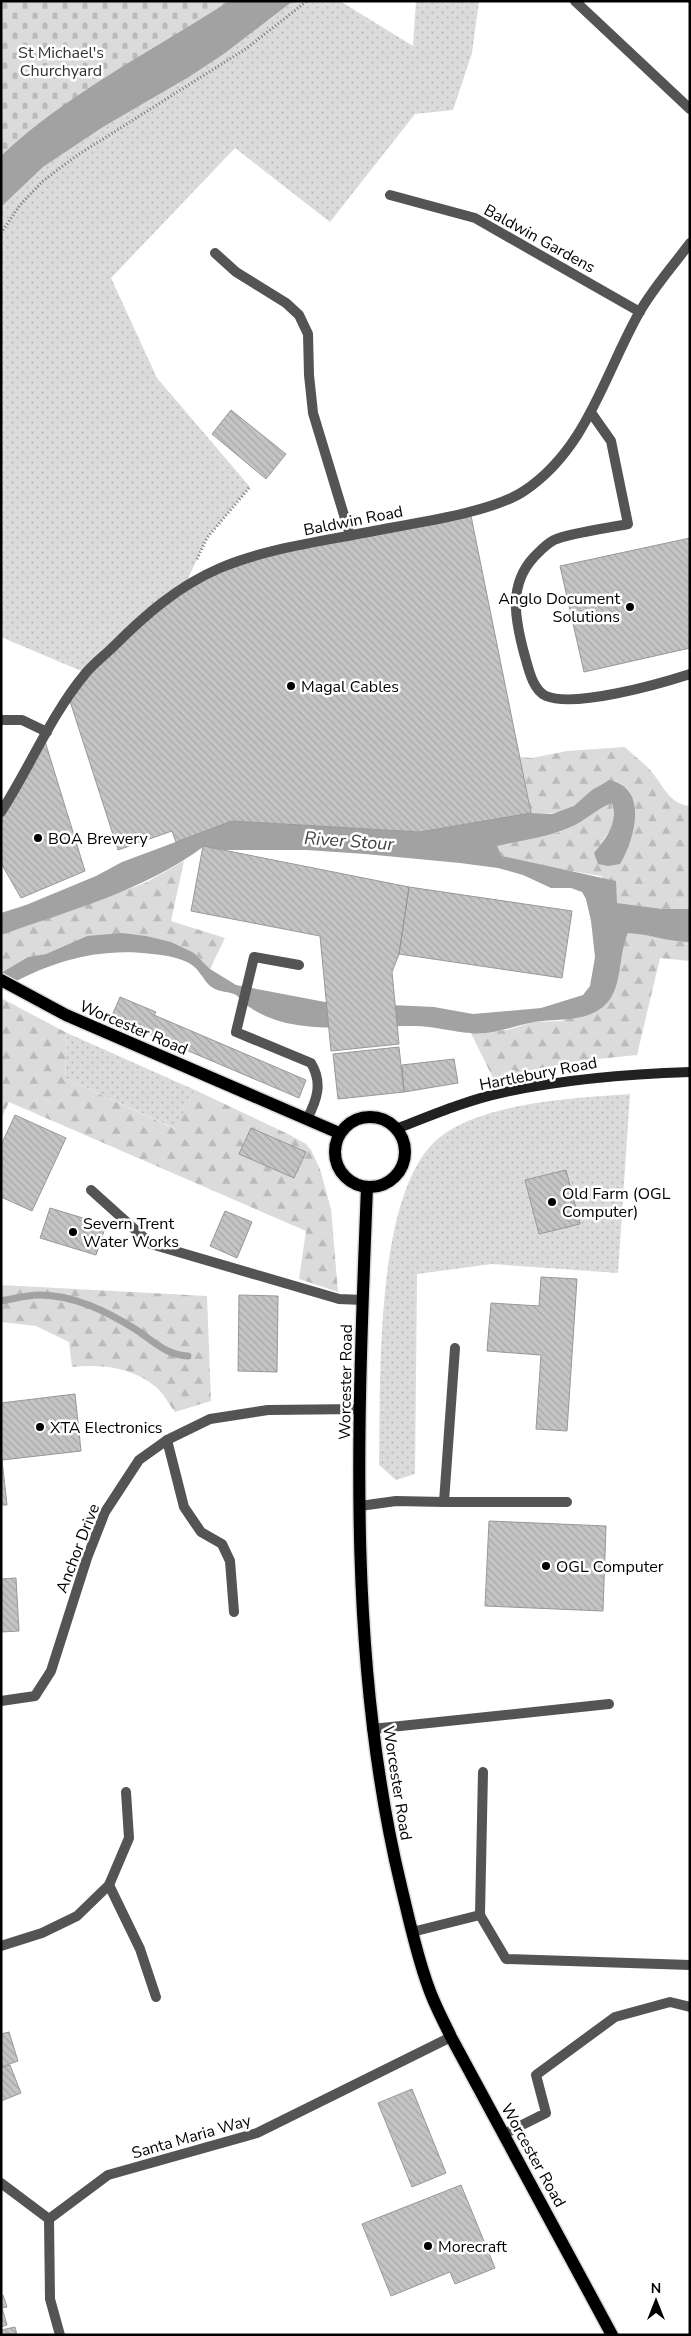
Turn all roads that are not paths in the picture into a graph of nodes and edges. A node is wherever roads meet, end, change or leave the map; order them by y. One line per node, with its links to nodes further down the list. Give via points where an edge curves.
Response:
1 (575, 1): 2 (street)
2 (690, 109)
3 (390, 195): 6 (street, Baldwin Gardens, via 475,218)
4 (690, 243): 6 (street, Baldwin Road)
5 (215, 253): 8 (street, via 236,272 286,303 299,315 308,334 313,413)
6 (640, 312): 7 (street, Baldwin Road)
7 (592, 414): 8 (street, Baldwin Road, via 561,458 523,492 470,511); 9 (street, via 611,441 628,524 554,540 542,549 521,575 515,591 516,612 535,686 543,695 555,699 600,696)
8 (350, 535): 11 (street, Baldwin Road, via 220,568 184,587 147,612 86,673)
9 (690, 674)
10 (1, 720): 11 (street, via 22,720)
11 (47, 732): 12 (street, Baldwin Road)
12 (1, 812)
13 (299, 965): 16 (street, via 254,957 236,1032 310,1063 317,1074 316,1102)
14 (1, 980): 16 (main road, Worcester Road, via 125,1042)
15 (690, 1072): 17 (main road, Hartlebury Road, via 610,1076 538,1086 469,1102)
16 (307, 1120): 18 (main road, Worcester Road)
17 (396, 1128): 18 (main road, via 381,1118 362,1117); 19 (main road, via 405,1145 403,1164 385,1184)
18 (339, 1133): 19 (main road, via 334,1150 338,1168 350,1182)
19 (367, 1187): 21 (main road, Worcester Road)
20 (91, 1190): 21 (street, via 151,1244 339,1299)
21 (363, 1300): 23 (main road, Worcester Road)
22 (455, 1348): 25 (street)
23 (360, 1409): 24 (street, Anchor Drive, via 238,1413 210,1419); 27 (main road, Worcester Road)
24 (167, 1440): 28 (street, via 184,1507 201,1532 222,1544 230,1561); 29 (street, Anchor Drive, via 139,1460 105,1512 51,1671 35,1696)
25 (444, 1502): 26 (street); 27 (street, via 396,1501)
26 (566, 1502)
27 (360, 1506): 31 (main road, Worcester Road, via 363,1618)
28 (234, 1612)
29 (1, 1701)
30 (609, 1704): 31 (street)
31 (372, 1730): 36 (main road, Worcester Road, via 380,1791)
32 (483, 1772): 35 (street)
33 (126, 1792): 34 (street, via 129,1838)
34 (109, 1885): 37 (street, via 77,1916 42,1933); 39 (street, via 140,1950)
35 (480, 1915): 36 (street); 38 (street, via 506,1958)
36 (412, 1932): 41 (main road, Worcester Road, via 429,1988)
37 (1, 1946)
38 (690, 1965)
39 (156, 1997)
40 (690, 2006): 42 (street, via 670,2002 615,2017 536,2075 546,2113)
41 (451, 2038): 42 (main road, Worcester Road); 44 (street, Santa Maria Way, via 257,2133 108,2174)
42 (504, 2134): 46 (main road, Worcester Road)
43 (1, 2183): 44 (street)
44 (49, 2219): 45 (street, via 50,2300)
45 (60, 2335)
46 (612, 2335)

